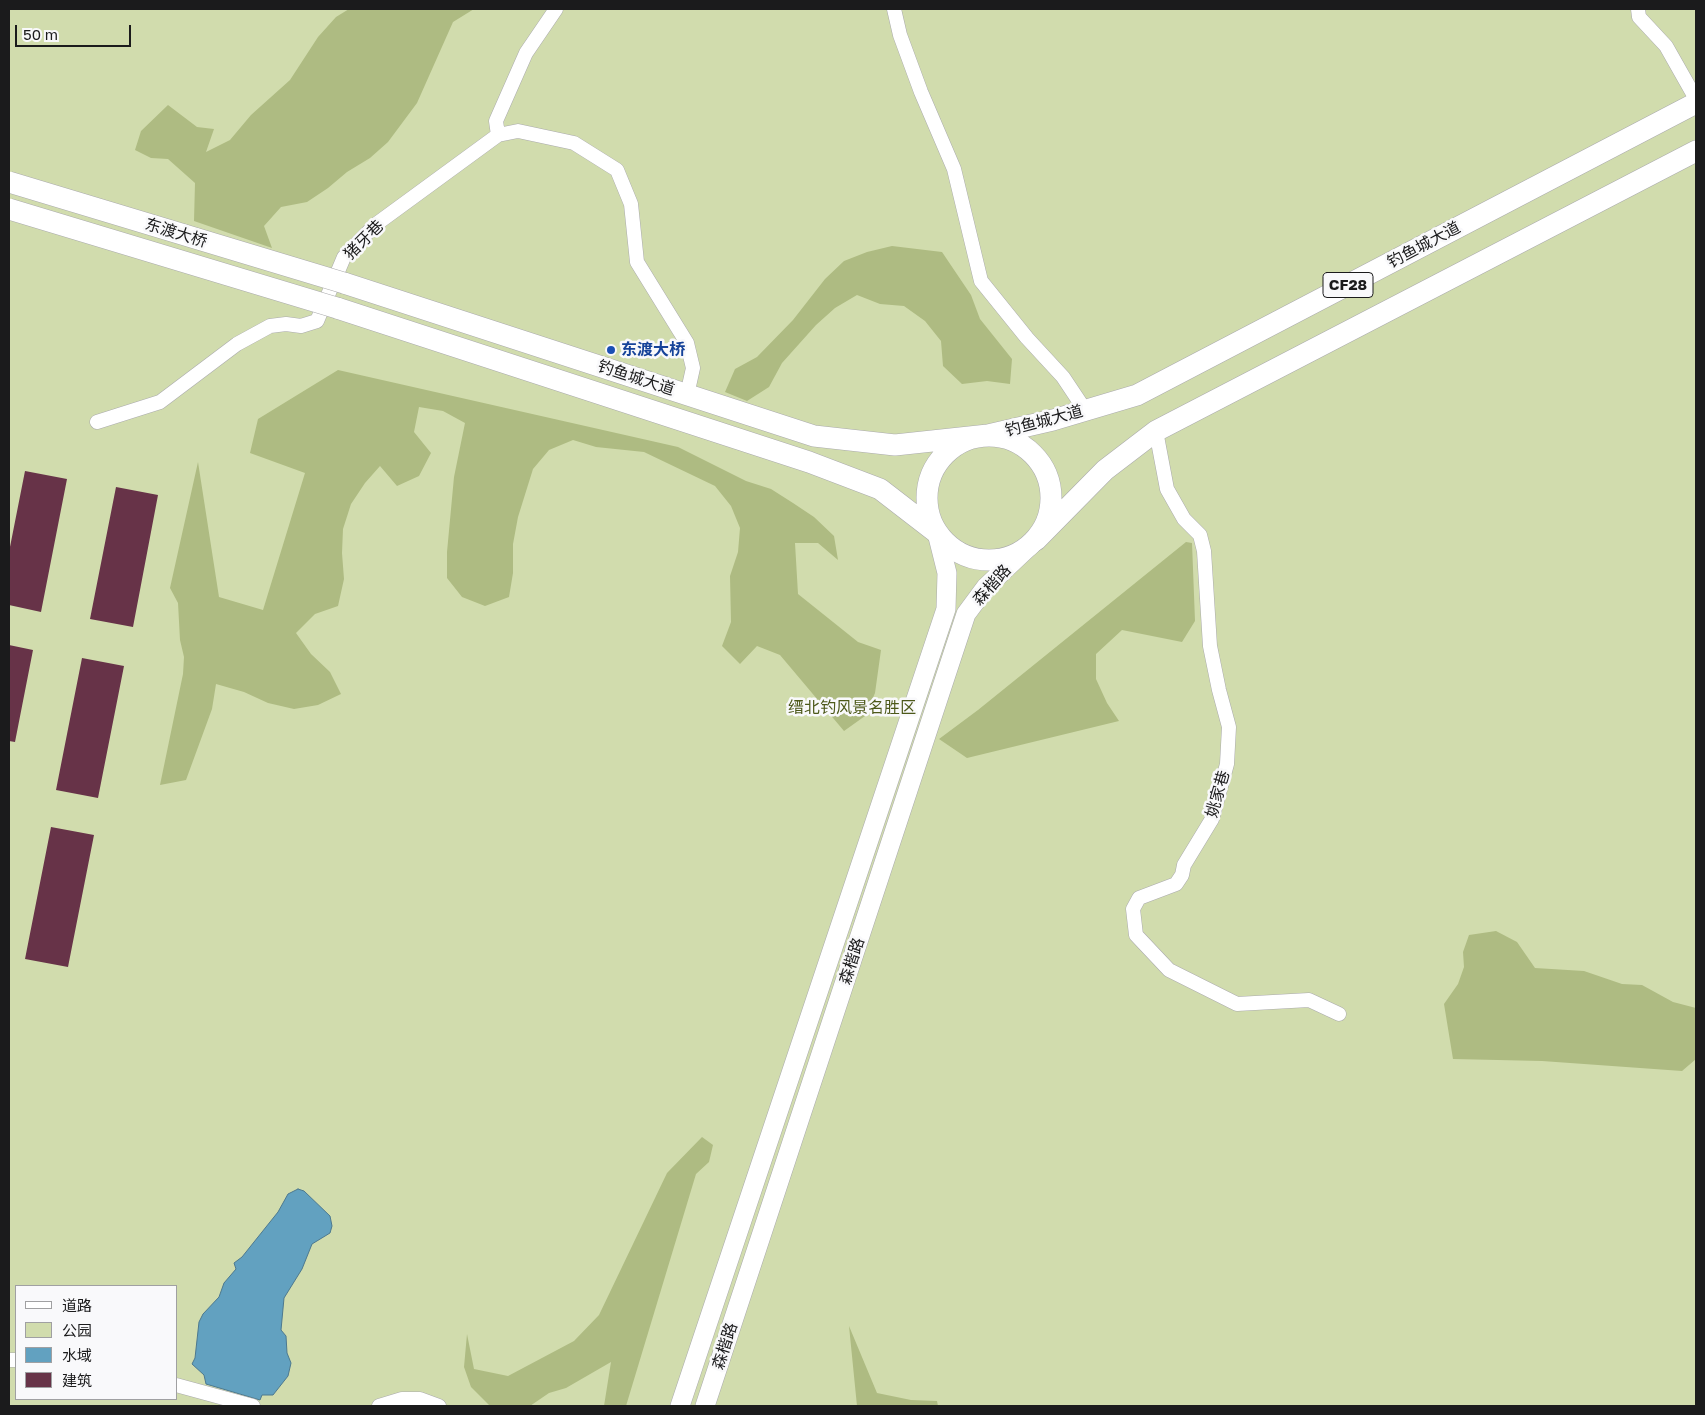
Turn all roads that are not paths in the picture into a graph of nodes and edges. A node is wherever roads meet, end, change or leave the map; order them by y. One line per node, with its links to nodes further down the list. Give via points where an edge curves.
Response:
1 (556, 9): 6 (street, via 526,53 496,121)
2 (894, 9): 13 (street, via 921,92 954,169 981,281 1026,338 1063,377)
3 (1638, 9): 4 (street, via 1639,17 1666,46)
4 (1696, 99)
5 (1696, 103): 13 (main road, 钓鱼城大道 / CF28, via 1137,395)
6 (498, 135): 12 (street, via 518,130 574,143 617,170 631,204 638,262 687,343 693,368); 14 (street, 猪牙巷, via 376,225 344,257 317,321 301,326 270,326 237,344 160,402)
7 (1696, 150): 15 (main road, CF28)
8 (9, 182): 10 (main road, 东渡大桥, bridge)
9 (9, 209): 11 (main road, 东渡大桥, bridge)
10 (344, 283): 12 (main road, 钓鱼城大道)
11 (337, 308): 17 (main road, 钓鱼城大道, via 809,462 880,489)
12 (687, 395): 16 (main road, 钓鱼城大道, via 814,436 895,445)
13 (1085, 410): 16 (main road, 钓鱼城大道 / CF28)
14 (98, 422)
15 (1156, 431): 18 (main road, CF28, via 1105,470); 19 (street, 姚家巷, via 1166,489 1184,519 1200,535 1204,551 1210,646 1229,727 1227,764 1212,819 1176,884 1139,898 1133,909 1136,935 1169,970 1237,1004 1308,1000)
16 (988, 435): 17 (main road, via 969,438 952,447 939,460 930,477 926,496); 18 (main road, via 1009,438 1027,447 1042,462 1050,481 1053,502 1048,522)
17 (937, 533): 18 (main road, via 968,557 988,560 1006,558 1023,551); 24 (main road, 森楷路, via 947,573 946,609)
18 (1036, 540): 25 (main road, 森楷路, via 986,587 966,614)
19 (1339, 1014)
20 (178, 1386): 21 (street)
21 (249, 1405)
22 (379, 1406): 23 (street, via 402,1399 420,1399)
23 (439, 1406)
24 (680, 1406)
25 (705, 1406)

